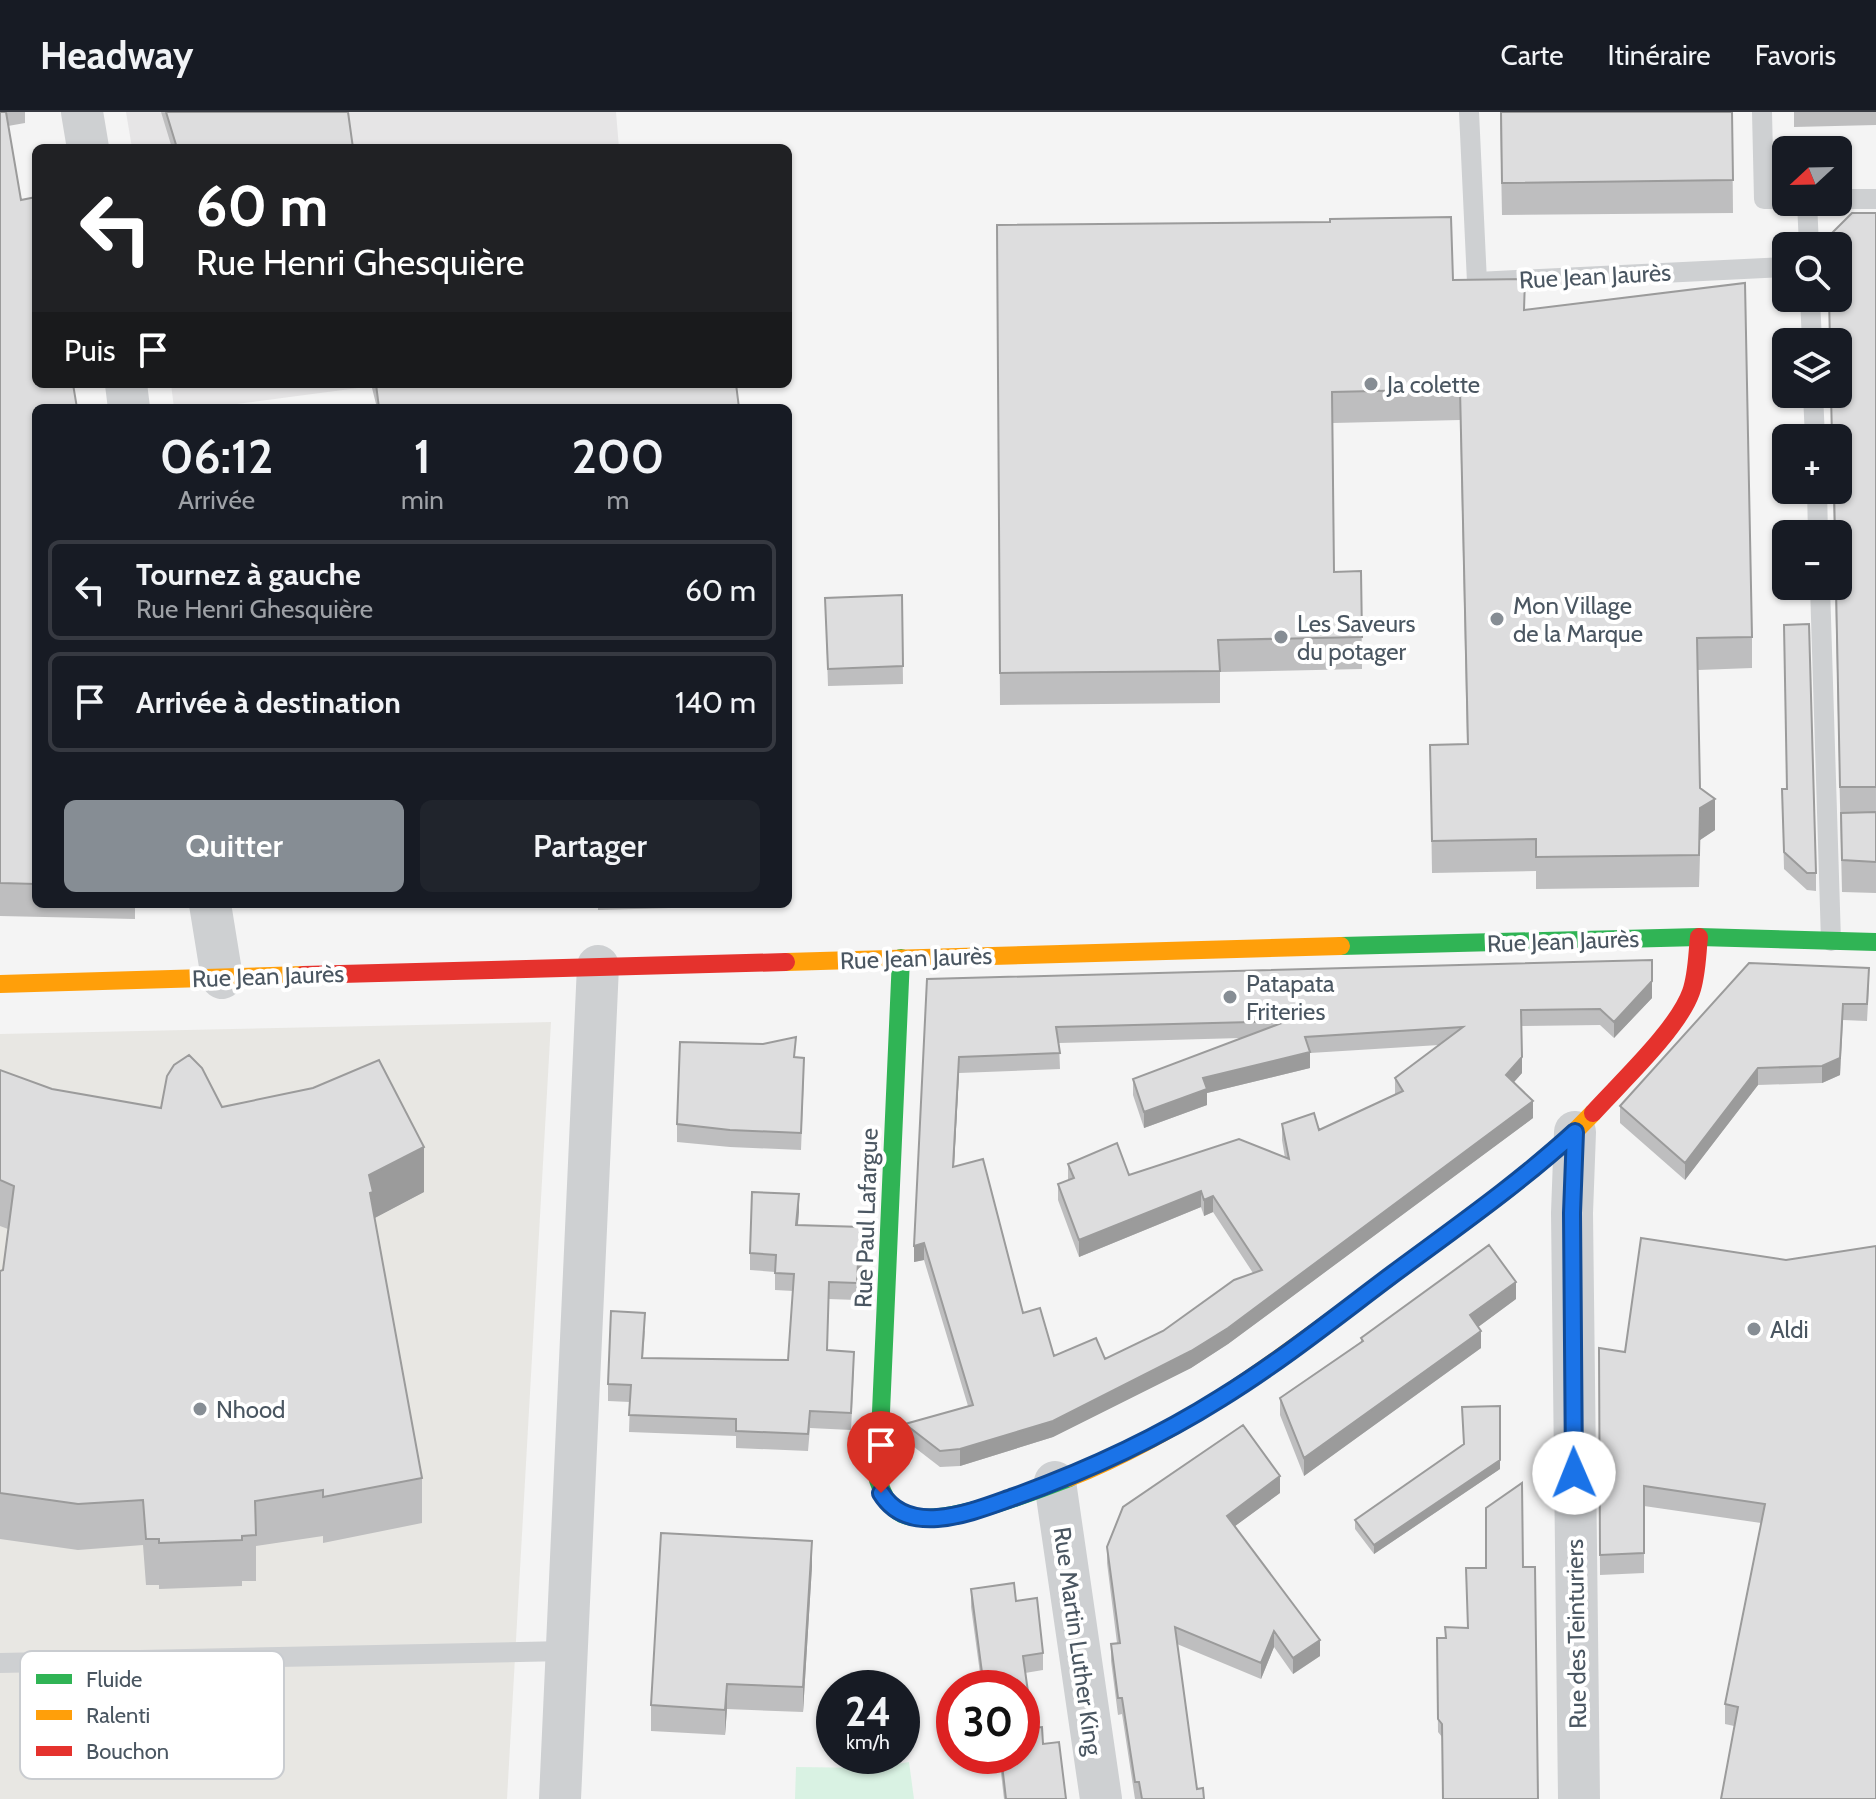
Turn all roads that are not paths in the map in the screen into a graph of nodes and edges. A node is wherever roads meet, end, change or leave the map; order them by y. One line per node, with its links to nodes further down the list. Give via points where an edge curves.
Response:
1 (82, 112): 4 (street)
2 (1469, 112): 8 (lane, Rue Jean Jaurès, via 1477,282)
3 (1762, 112): 5 (lane, via 1764,199)
4 (87, 144)
5 (1772, 199)
6 (1852, 199): 7 (lane)
7 (1876, 199)
8 (1772, 268)
9 (1820, 600): 10 (lane)
10 (1828, 831): 11 (lane); 14 (lane)
11 (1852, 831)
12 (211, 908): 18 (street)
13 (1699, 937): 14 (main road, Rue Jean Jaurès); 16 (main road, Rue Jean Jaurès); 20 (main road, via 1696,978 1687,1003)
14 (1831, 941): 15 (main road, Rue Jean Jaurès)
15 (1876, 942)
16 (901, 958): 17 (main road, Rue Jean Jaurès); 21 (main road, Rue Paul Lafargue, via 881,1493 898,1512 931,1518 989,1506)
17 (598, 966): 18 (main road, Rue Jean Jaurès); 22 (street)
18 (222, 978): 19 (main road, Rue Jean Jaurès)
19 (0, 984)
20 (1575, 1132): 21 (main road, via 1523,1178 1263,1371 1151,1439); 28 (street, Rue des Teinturiers)
21 (1055, 1482): 27 (street, Rue Martin Luther King)
22 (566, 1651): 23 (lane); 26 (street)
23 (284, 1657)
24 (0, 1663): 25 (lane)
25 (20, 1663)
26 (560, 1799)
27 (1101, 1799)
28 (1579, 1799)

